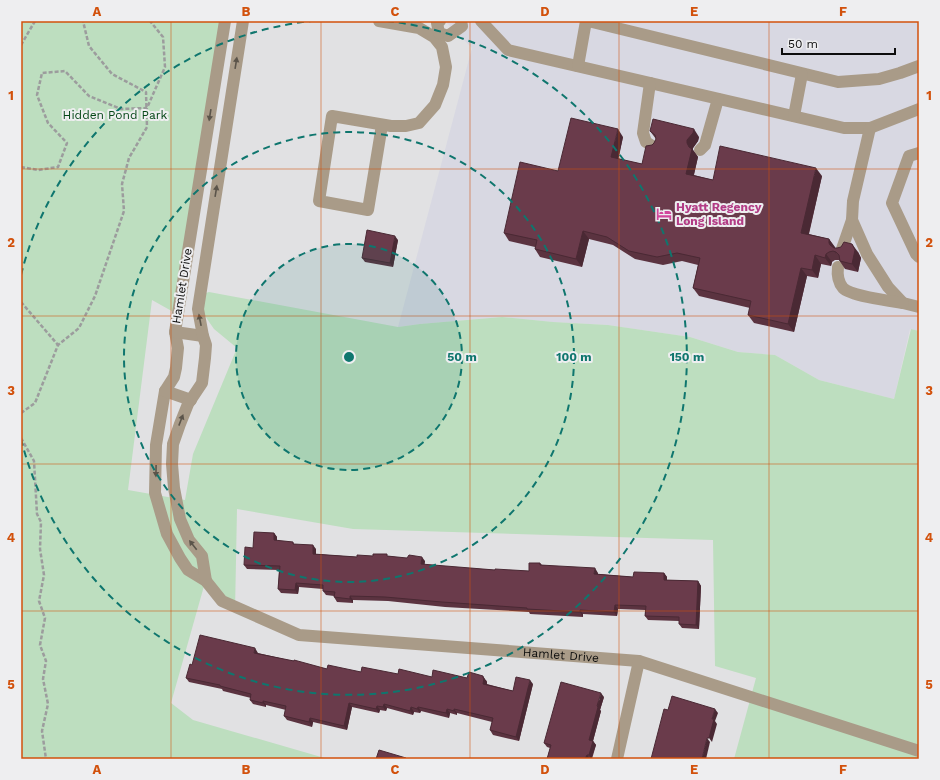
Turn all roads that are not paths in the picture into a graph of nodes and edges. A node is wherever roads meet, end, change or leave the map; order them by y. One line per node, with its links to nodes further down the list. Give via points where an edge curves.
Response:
1 (226, 21): 26 (street, Hamlet Drive, one-way to 26)
2 (242, 21): 27 (street, Hamlet Drive, one-way to 2, via 198,309)
3 (379, 21): 7 (street)
4 (461, 21): 7 (street, via 462,26 448,36)
5 (481, 21): 8 (street, via 508,50)
6 (587, 21): 8 (street); 10 (street)
7 (438, 30): 15 (street, via 446,67 443,85 435,105 419,123 406,126)
8 (578, 66): 11 (street)
9 (919, 66): 10 (street, via 879,79 856,81 838,82)
10 (802, 74): 14 (street)
11 (650, 83): 12 (street); 17 (street, via 643,133 646,142)
12 (718, 99): 14 (street); 18 (street, via 704,145)
13 (919, 109): 16 (street)
14 (794, 116): 16 (street, via 844,128)
15 (382, 125): 15 (street, via 332,116 319,201 368,210)
16 (870, 128): 20 (street, via 853,201)
17 (654, 147)
18 (700, 150)
19 (919, 153): 22 (street, via 909,156 892,203)
20 (852, 220): 21 (street); 24 (street, via 876,268 888,287)
21 (842, 249)
22 (919, 257)
23 (838, 267): 24 (street, via 839,282 853,293)
24 (903, 303): 25 (street)
25 (919, 307)
26 (175, 332): 27 (street); 28 (street, Hamlet Drive, via 178,348 176,368 174,377)
27 (203, 336): 29 (street, Hamlet Drive, via 206,345 202,383)
28 (165, 391): 29 (street); 30 (street, Hamlet Drive, one-way to 30, via 156,445 155,493 167,534 180,558 188,570)
29 (191, 400): 30 (street, Hamlet Drive, one-way to 29, via 202,556 189,540 180,519 172,464 173,444)
30 (206, 581): 31 (street, Hamlet Drive, via 222,601 299,635)
31 (639, 662): 32 (street, Hamlet Drive); 33 (street)
32 (919, 751)
33 (617, 759)

